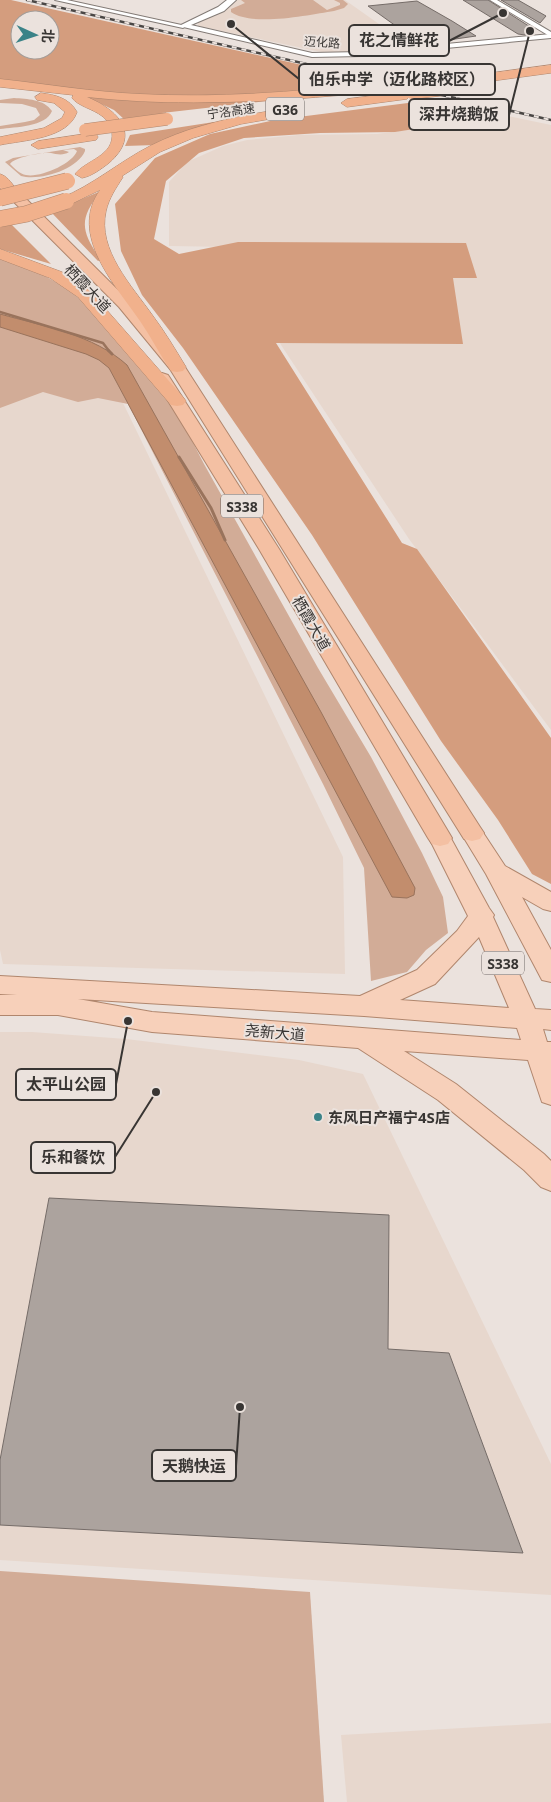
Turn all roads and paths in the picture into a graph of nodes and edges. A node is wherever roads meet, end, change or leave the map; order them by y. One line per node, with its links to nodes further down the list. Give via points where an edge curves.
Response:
1 (58, 0): 4 (street)
2 (232, 0): 4 (street, via 221,9)
3 (493, 0): 5 (street)
4 (183, 26): 6 (street, 迈化路, via 312,55 361,54)
5 (551, 35): 6 (street, 迈化路)
6 (492, 41): 7 (street)
7 (532, 46)
8 (551, 69): 10 (highway, 宁洛高速 / G36)
9 (551, 76): 10 (highway, 宁洛高速 / G36)
10 (511, 77): 12 (highway, 宁洛高速 / G36); 15 (highway, bridge)
11 (0, 83): 13 (highway)
12 (436, 83): 13 (highway, bridge, via 265,97 171,99); 18 (highway, 宁洛高速 / G36, bridge)
13 (17, 85): 21 (highway, bridge, via 78,98 103,109 113,117 119,134 117,147 99,165 67,181)
14 (0, 96): 19 (highway, via 46,97 61,102 71,112 68,120 57,127)
15 (401, 96): 16 (highway); 19 (highway, 宁洛高速 / G36, via 172,120)
16 (336, 105)
17 (307, 109): 20 (highway, via 234,121 196,132)
18 (213, 114)
19 (2, 145)
20 (129, 165): 21 (highway, bridge, via 88,191 26,214); 23 (highway, via 108,186 99,203 97,230 108,261 125,292)
21 (4, 197): 23 (highway, 栖霞大道 / S338, via 124,304); 24 (highway, 栖霞大道 / S338, via 125,328)
22 (0, 254): 24 (highway, via 56,275 84,294)
23 (177, 367): 25 (highway, 栖霞大道 / S338)
24 (177, 401): 26 (highway, 栖霞大道 / S338, via 269,549)
25 (472, 833): 27 (main road, 栖霞大道 / S338)
26 (440, 838): 29 (main road, 栖霞大道 / S338)
27 (497, 872): 28 (main road); 30 (main road, 栖霞大道 / S338)
28 (551, 903)
29 (482, 915): 33 (main road, via 466,937 426,978); 34 (main road, 栖霞大道 / S338)
30 (551, 973)
31 (0, 985): 33 (main road, 尧新大道)
32 (0, 1004): 35 (main road, 尧新大道, via 58,1005 152,1022)
33 (364, 1006): 34 (main road, 尧新大道)
34 (539, 1020): 36 (main road, 栖霞大道 / S338)
35 (366, 1039): 36 (main road, 尧新大道); 38 (main road, via 447,1092)
36 (545, 1052): 37 (main road, 栖霞大道 / S338)
37 (551, 1094)
38 (551, 1179)

